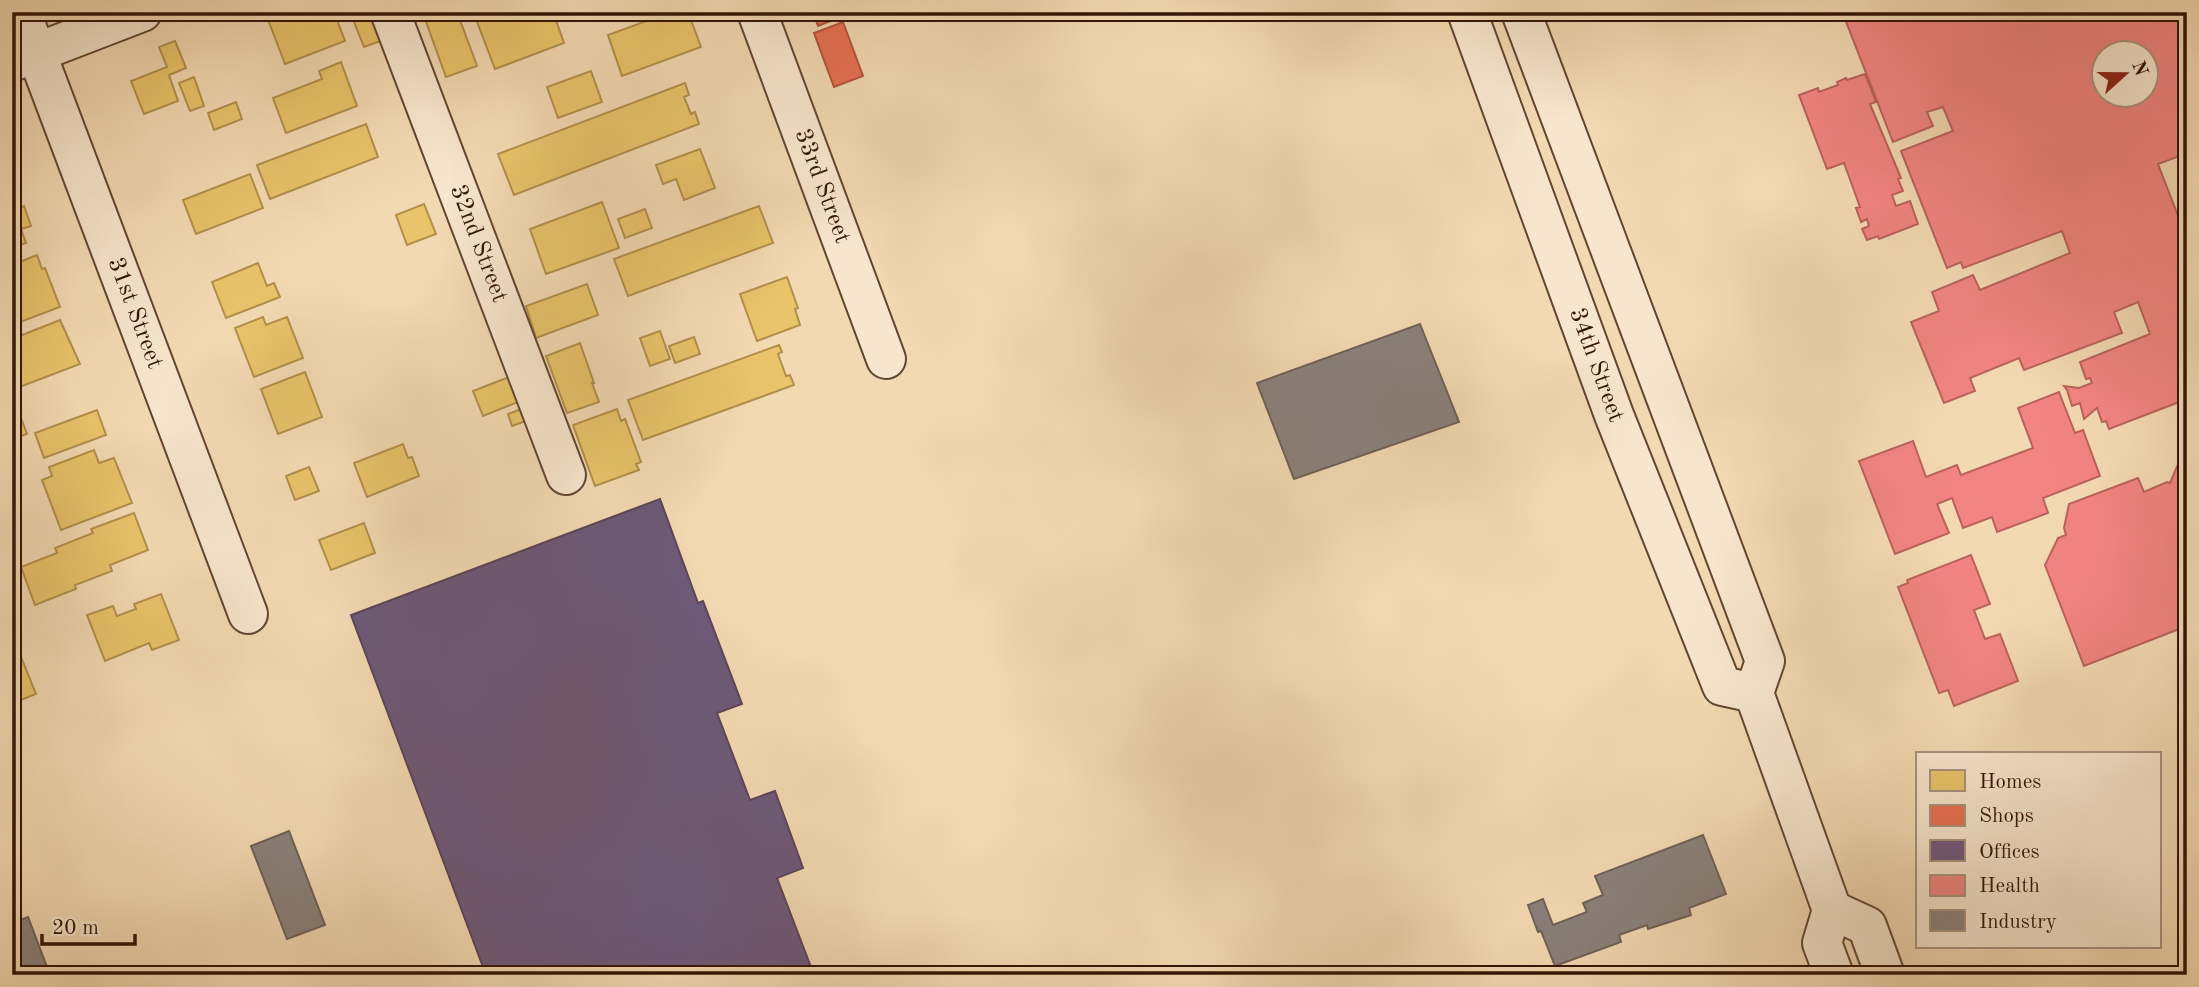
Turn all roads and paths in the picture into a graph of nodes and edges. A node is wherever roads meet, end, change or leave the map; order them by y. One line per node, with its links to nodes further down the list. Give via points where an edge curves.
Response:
1 (21, 12): 7 (street, 31st Street)
2 (142, 12): 7 (street)
3 (390, 12): 9 (street, 32nd Street)
4 (757, 12): 8 (street, 33rd Street)
5 (1467, 12): 11 (street, 34th Street, via 1614,415 1722,686)
6 (1521, 12): 11 (street, via 1765,661)
7 (24, 57): 10 (street, 31st Street)
8 (886, 359)
9 (566, 475)
10 (248, 614)
11 (1754, 693): 12 (street)
12 (1832, 910): 13 (street, via 1822,943); 14 (street, via 1867,926)
13 (1834, 975)
14 (1885, 975)

